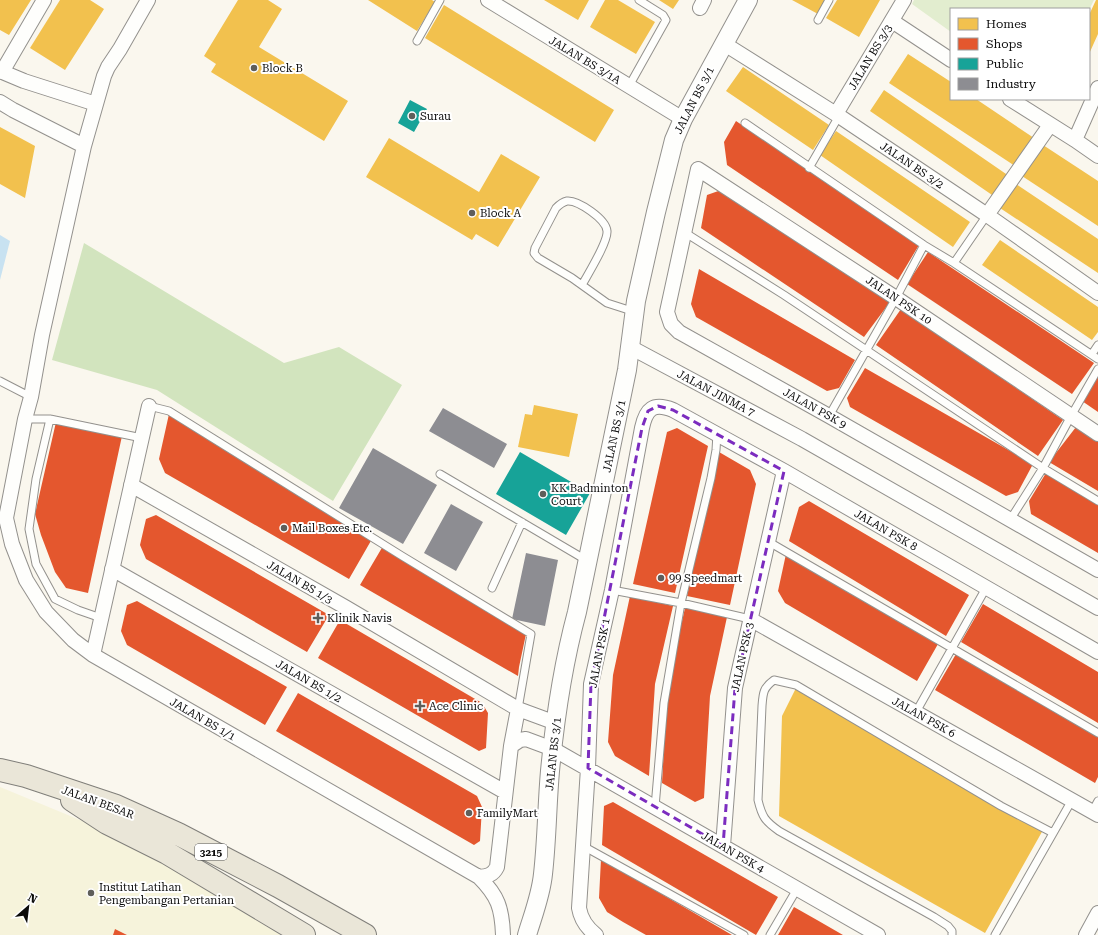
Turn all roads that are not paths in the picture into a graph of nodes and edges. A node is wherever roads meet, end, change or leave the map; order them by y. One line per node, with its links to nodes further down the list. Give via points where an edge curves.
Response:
1 (44, 0): 14 (street)
2 (148, 0): 19 (street, JALAN BS 1/1, via 108,67)
3 (440, 0): 11 (lane)
4 (488, 0): 15 (street, JALAN BS 3/1A)
5 (639, 0): 15 (lane, via 663,15 666,20)
6 (748, 0): 12 (street, JALAN BS 3/1)
7 (829, 0): 9 (lane)
8 (904, 0): 10 (street, JALAN BS 3/3)
9 (818, 20)
10 (892, 21): 13 (street); 20 (street, JALAN BS 3/3)
11 (417, 41)
12 (723, 43): 20 (street, JALAN BS 3/2); 21 (street, JALAN BS 3/1)
13 (950, 59)
14 (1, 72): 19 (street)
15 (629, 86): 21 (street, JALAN BS 3/1A)
16 (1098, 88): 24 (street)
17 (1012, 100): 23 (street)
18 (0, 102): 25 (street)
19 (96, 104): 25 (street, JALAN BS 1/1)
20 (838, 115): 27 (lane); 29 (street, JALAN BS 3/2)
21 (683, 119): 36 (street, JALAN BS 3/1, via 674,140 656,212)
22 (745, 124): 27 (lane)
23 (1050, 125): 24 (street); 29 (street)
24 (1075, 140): 26 (street)
25 (84, 146): 43 (street, JALAN BS 1/1)
26 (1098, 156)
27 (809, 168): 31 (lane)
28 (698, 169): 30 (street, JALAN PSK 9); 35 (street, JALAN PSK 10)
29 (987, 215): 32 (lane); 34 (street, JALAN BS 3/2)
30 (684, 232): 39 (lane); 46 (street, JALAN PSK 9, via 667,312 671,324 679,332)
31 (924, 245): 32 (lane); 35 (lane)
32 (954, 263): 40 (lane)
33 (582, 285): 33 (lane, via 534,253 556,208 567,201 576,203 599,217 608,230); 36 (lane, via 607,303)
34 (1098, 293)
35 (896, 298): 39 (lane); 47 (street, JALAN PSK 10)
36 (635, 312): 38 (street, JALAN BS 3/1)
37 (1098, 345): 40 (lane)
38 (630, 347): 61 (street, JALAN BS 3/1); 68 (street, JALAN JINMA 7, via 802,439)
39 (867, 350): 46 (lane); 53 (lane)
40 (1095, 357)
41 (1098, 369): 47 (lane)
42 (0, 381): 43 (lane)
43 (30, 397): 48 (street, JALAN BS 1/1)
44 (150, 406): 52 (street); 74 (lane, via 169,412 531,634)
45 (673, 410): 50 (street, JALAN PSK 8); 66 (street, JALAN PSK 1, via 658,406 652,408 643,422)
46 (828, 416): 58 (street, JALAN PSK 9)
47 (1071, 416): 51 (street, JALAN PSK 10); 53 (lane)
48 (25, 419): 49 (lane); 73 (street, JALAN BS 1/1, via 6,518 12,544 26,580 46,612 73,640)
49 (50, 419): 52 (lane); 69 (lane, via 36,480 29,529 36,564 55,600)
50 (716, 434): 54 (street, JALAN PSK 8); 67 (lane, via 711,478)
51 (1098, 434)
52 (142, 438): 56 (street)
53 (1043, 468): 57 (lane); 58 (lane)
54 (784, 471): 60 (street, JALAN PSK 3); 65 (street, JALAN PSK 8)
55 (440, 474): 59 (lane)
56 (131, 485): 62 (street); 74 (street, JALAN BS 1/3)
57 (1098, 501)
58 (1010, 520): 63 (street, JALAN PSK 9)
59 (522, 522): 61 (lane); 64 (lane)
60 (768, 542): 70 (street, JALAN PSK 3); 71 (lane)
61 (588, 561): 76 (street, JALAN BS 3/1, via 571,636)
62 (112, 569): 69 (street); 83 (street, JALAN BS 1/2)
63 (1098, 570)
64 (492, 588)
65 (986, 588): 71 (lane); 72 (street, JALAN PSK 8)
66 (612, 590): 67 (lane); 80 (street, JALAN PSK 1, via 591,684)
67 (681, 603): 70 (lane); 85 (lane, via 664,703)
68 (1098, 608)
69 (101, 618): 73 (street)
70 (750, 619): 75 (street, JALAN PSK 6); 89 (street, JALAN PSK 3, via 735,688)
71 (952, 648): 75 (lane); 77 (lane)
72 (1098, 652)
73 (92, 655): 90 (street, JALAN BS 1/1)
74 (518, 709): 76 (street, JALAN BS 1/3); 78 (street)
75 (916, 712): 84 (street, JALAN PSK 6)
76 (556, 723): 79 (street, JALAN BS 3/1)
77 (1098, 733)
78 (511, 746): 79 (street, JALAN PSK 4, via 526,739); 83 (street)
79 (552, 749): 80 (street, JALAN PSK 4); 92 (street, JALAN BS 3/1, via 543,874)
80 (588, 768): 85 (street, JALAN PSK 4); 88 (street, JALAN PSK 1)
81 (0, 770): 82 (main road, 3215)
82 (50, 785): 94 (main road, JALAN BESAR / 3215, via 107,823 167,853); 95 (main road, JALAN BESAR / 3215, via 116,806 178,834)
83 (505, 792): 90 (street, via 497,867 490,875)
84 (1072, 800): 86 (street, JALAN PSK 6); 87 (lane)
85 (655, 807): 89 (street, JALAN PSK 4)
86 (1096, 809)
87 (1053, 833): 103 (lane, via 1001,806 796,685 774,680 767,685 763,693 758,800 761,814 768,824 934,917 948,926); 104 (lane)
88 (583, 846): 99 (street, JALAN PSK 1, via 579,908 586,925); 100 (lane)
89 (723, 846): 91 (street, JALAN PSK 4)
90 (479, 877): 96 (street, JALAN BS 1/1, via 495,896 500,907)
91 (798, 889): 101 (lane); 102 (street, JALAN PSK 4)
92 (533, 914): 97 (street, JALAN BS 3/1); 98 (street, JALAN BS 3/1)
93 (1098, 914): 105 (street)
94 (304, 935)
95 (366, 935)
96 (504, 935)
97 (516, 935)
98 (527, 935)
99 (596, 935)
100 (744, 935)
101 (770, 935)
102 (878, 935)
103 (952, 935)
104 (995, 935)
105 (1086, 935)

